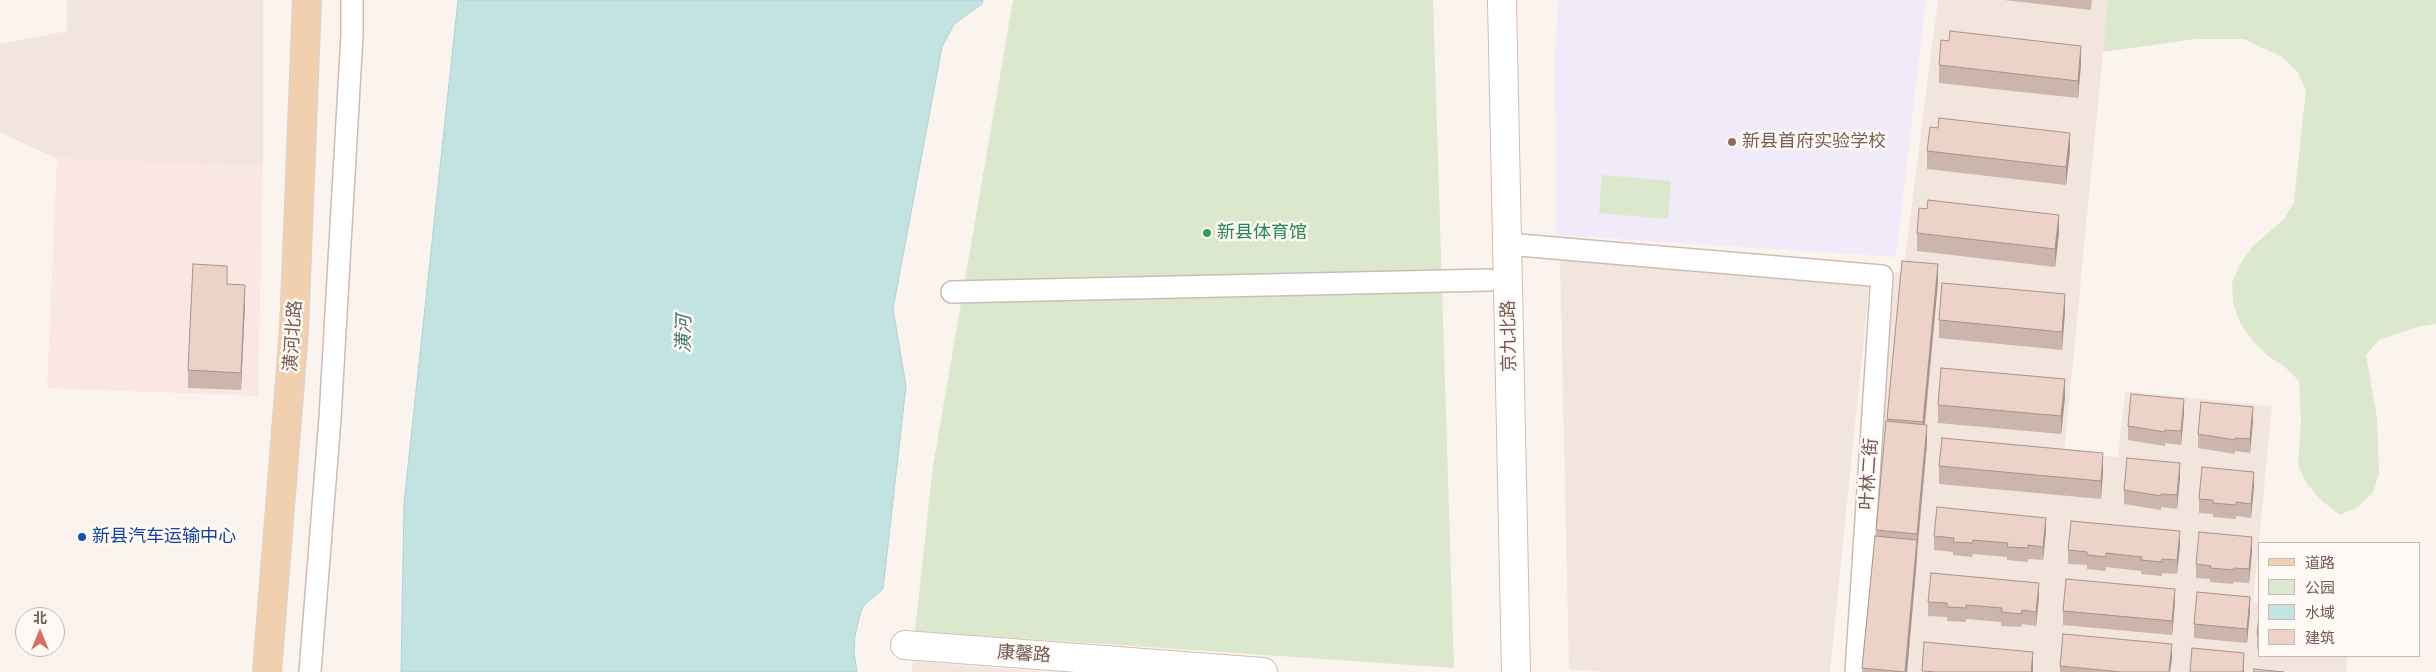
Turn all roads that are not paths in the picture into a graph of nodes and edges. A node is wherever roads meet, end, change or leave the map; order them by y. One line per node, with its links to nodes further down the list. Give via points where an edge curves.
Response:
1 (307, 0): 10 (main road, 潢河北路, via 294,330)
2 (326, 0): 11 (main road, 潢河北路, via 313,331)
3 (352, 0): 12 (street, via 330,418)
4 (1483, 0): 7 (main road, 京九北路)
5 (1502, 0): 6 (main road, 京九北路)
6 (1507, 244): 15 (main road, 京九北路); 16 (street, 叶林二街, via 1882,276)
7 (1489, 280): 8 (street); 14 (main road, 京九北路)
8 (952, 292)
9 (905, 646): 13 (main road, 康馨路)
10 (268, 672)
11 (286, 672)
12 (310, 672)
13 (1264, 672)
14 (1498, 672)
15 (1516, 672)
16 (1856, 672)

